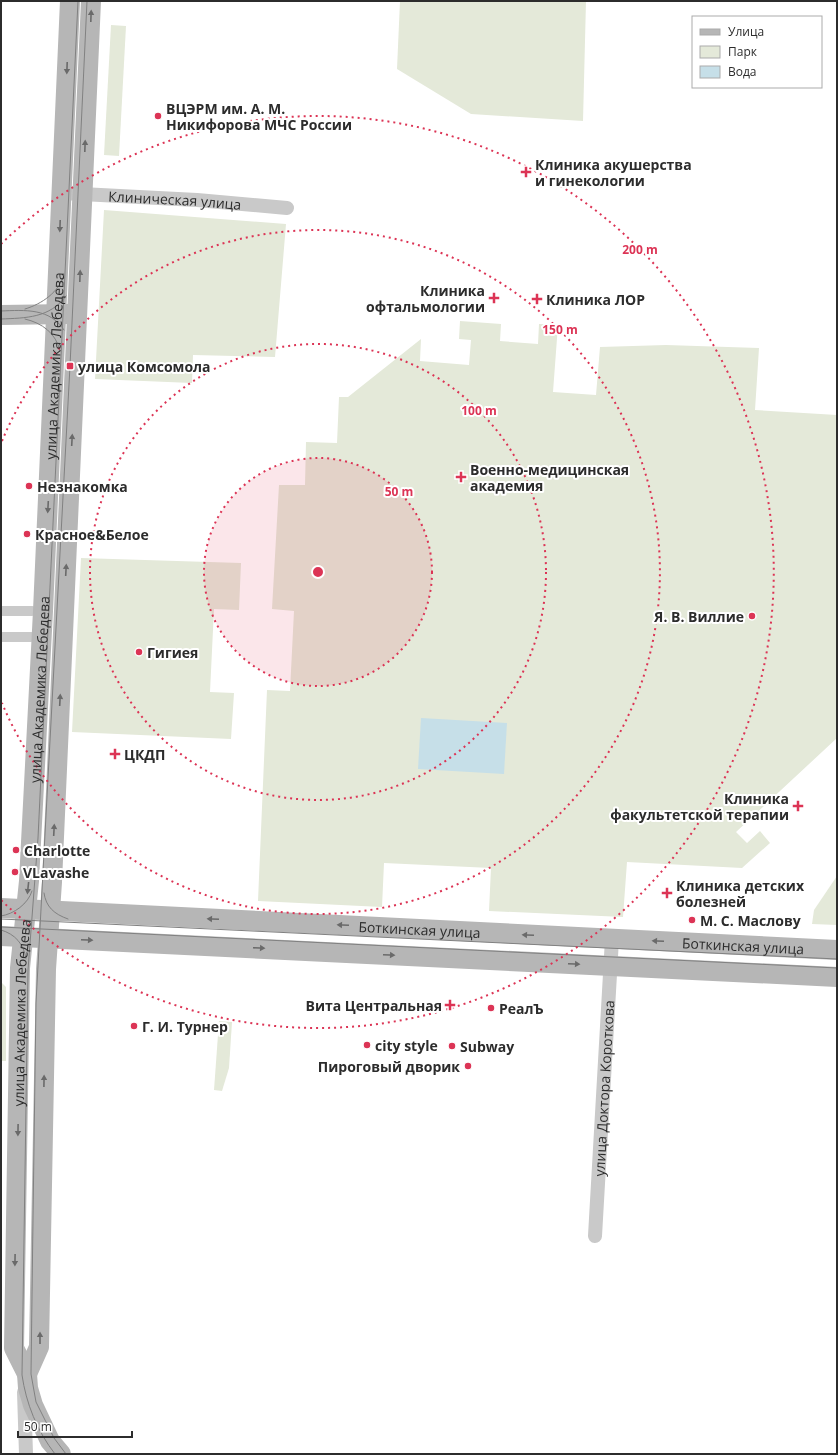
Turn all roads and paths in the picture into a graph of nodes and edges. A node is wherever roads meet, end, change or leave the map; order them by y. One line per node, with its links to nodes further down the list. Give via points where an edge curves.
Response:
1 (70, 1): 3 (main road, улица Академика Лебедева, one-way to 3)
2 (92, 1): 4 (main road, улица Академика Лебедева, one-way to 2)
3 (62, 193): 4 (street, Клиническая улица); 6 (main road, улица Академика Лебедева, one-way to 6)
4 (83, 194): 5 (street, Клиническая улица); 8 (main road, улица Академика Лебедева, one-way to 4)
5 (287, 208)
6 (57, 314): 7 (main road); 8 (main road); 10 (main road, улица Академика Лебедева, one-way to 10)
7 (1, 315)
8 (78, 315): 15 (main road, улица Академика Лебедева, one-way to 8)
9 (1, 611): 10 (street)
10 (38, 611): 14 (main road, улица Академика Лебедева, one-way to 14)
11 (1, 637): 12 (street)
12 (31, 637)
13 (1, 908): 14 (main road, Боткинская улица)
14 (26, 910): 15 (main road, Боткинская улица); 17 (main road, улица Академика Лебедева)
15 (50, 911): 18 (main road, улица Академика Лебедева); 19 (main road, Боткинская улица, one-way to 15)
16 (1, 936): 17 (main road, Боткинская улица)
17 (24, 937): 18 (main road, Боткинская улица); 24 (main road, улица Академика Лебедева, one-way to 24, via 20,968 14,1348)
18 (48, 938): 21 (main road, Боткинская улица, one-way to 21); 24 (main road, улица Академика Лебедева, one-way to 18, via 40,1347)
19 (612, 939): 20 (main road, Боткинская улица, one-way to 19); 21 (street, улица Доктора Короткова)
20 (837, 950)
21 (610, 966): 22 (main road, Боткинская улица); 23 (street, улица Доктора Короткова)
22 (837, 977)
23 (595, 1236)
24 (27, 1374): 25 (street, улица Академика Лебедева, via 24,1393); 26 (main road, via 33,1405 50,1440)
25 (26, 1454)
26 (60, 1454)

